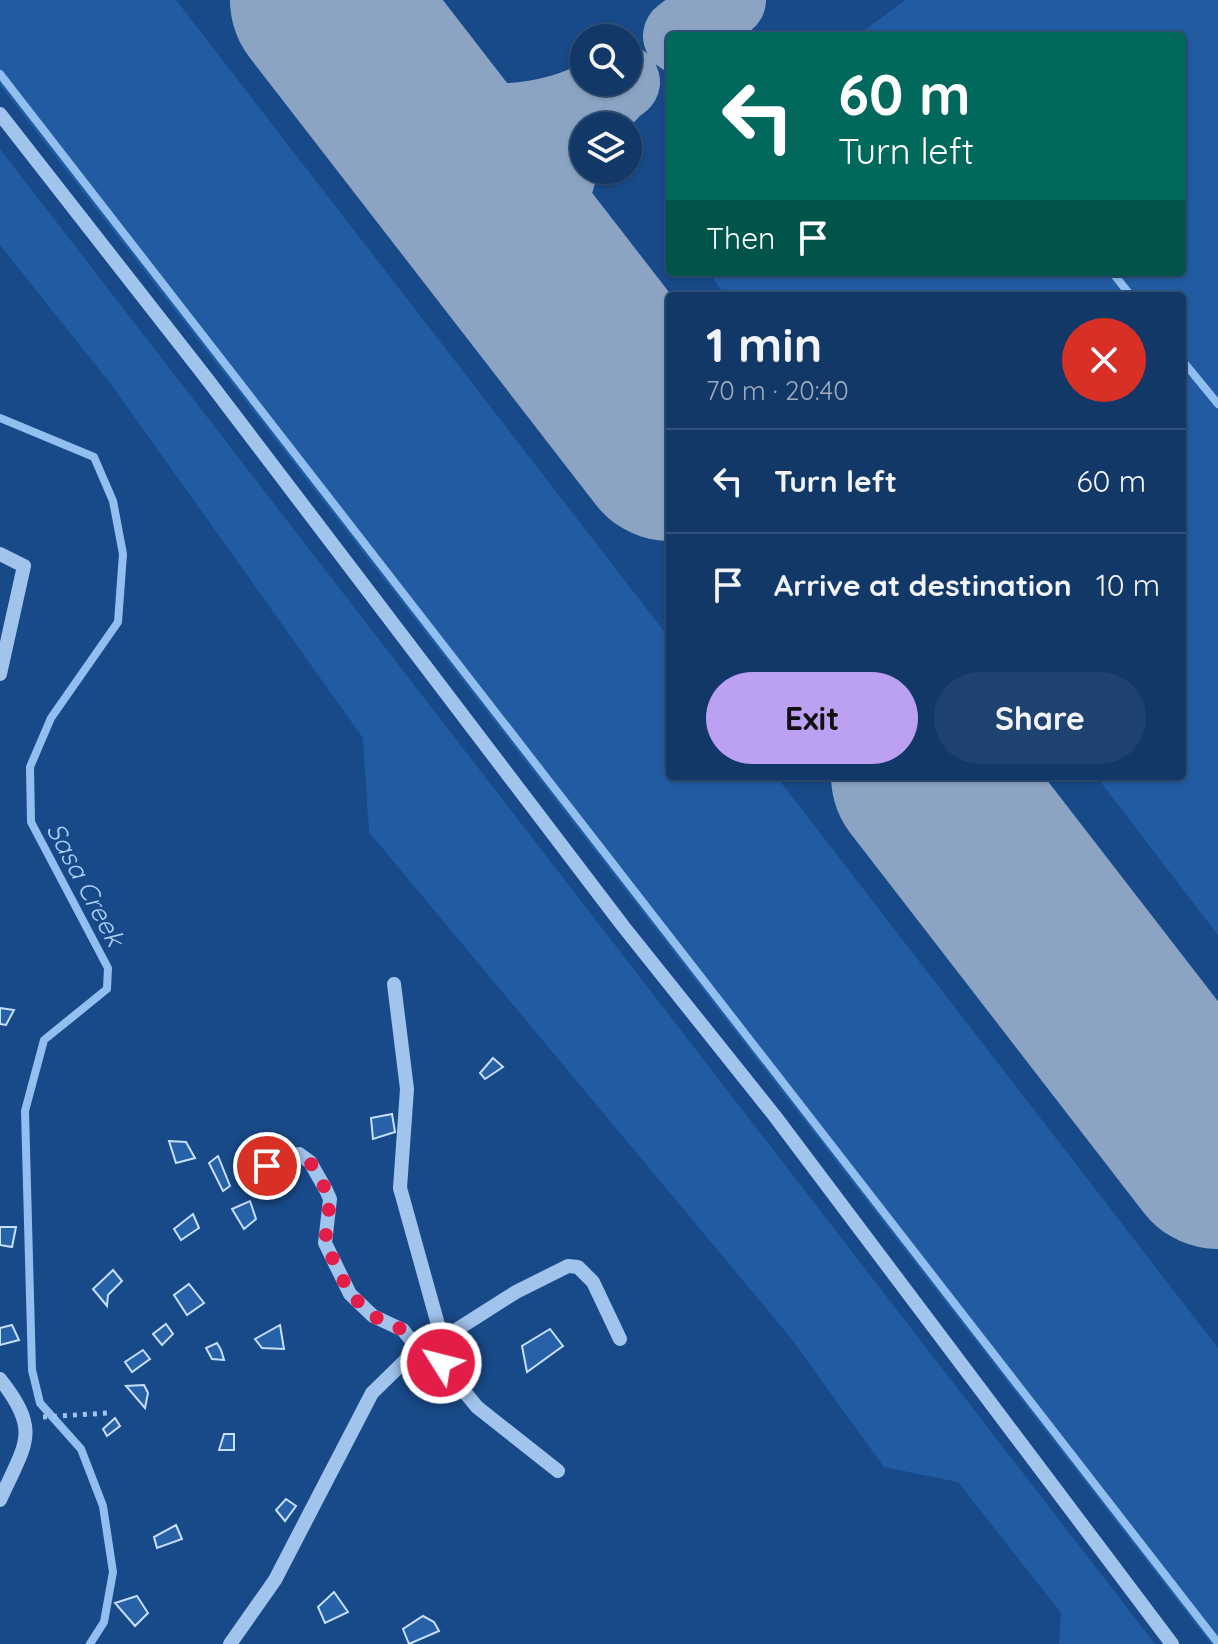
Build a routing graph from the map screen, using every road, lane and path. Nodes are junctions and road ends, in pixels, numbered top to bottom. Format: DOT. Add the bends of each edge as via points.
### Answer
graph roads {
  1 [pos="0,114"];
  2 [pos="0,554"];
  3 [pos="0,674"];
  4 [pos="394,984"];
  5 [pos="267,1166"];
  6 [pos="442,1339"];
  7 [pos="620,1339"];
  8 [pos="422,1347"];
  9 [pos="0,1379"];
  10 [pos="107,1413"];
  11 [pos="46,1417"];
  12 [pos="558,1471"];
  13 [pos="0,1500"];
  14 [pos="230,1644"];
  15 [pos="1172,1644"];
  1 -- 15 [label="street" via="613,914 774,1115"];
  2 -- 3 [label="street" via="24,566"];
  4 -- 6 [label="street" via="407,1089 400,1188"];
  5 -- 8 [label="street" via="299,1154 310,1162 330,1199 325,1243 350,1294 373,1316 403,1330"];
  6 -- 7 [label="street" via="568,1266 586,1272"];
  6 -- 8 [label="street"];
  8 -- 12 [label="street" via="477,1407"];
  8 -- 14 [label="street" via="372,1393 275,1580"];
  9 -- 13 [label="street" via="21,1405 27,1432"];
  10 -- 11 [label="path"];
}
